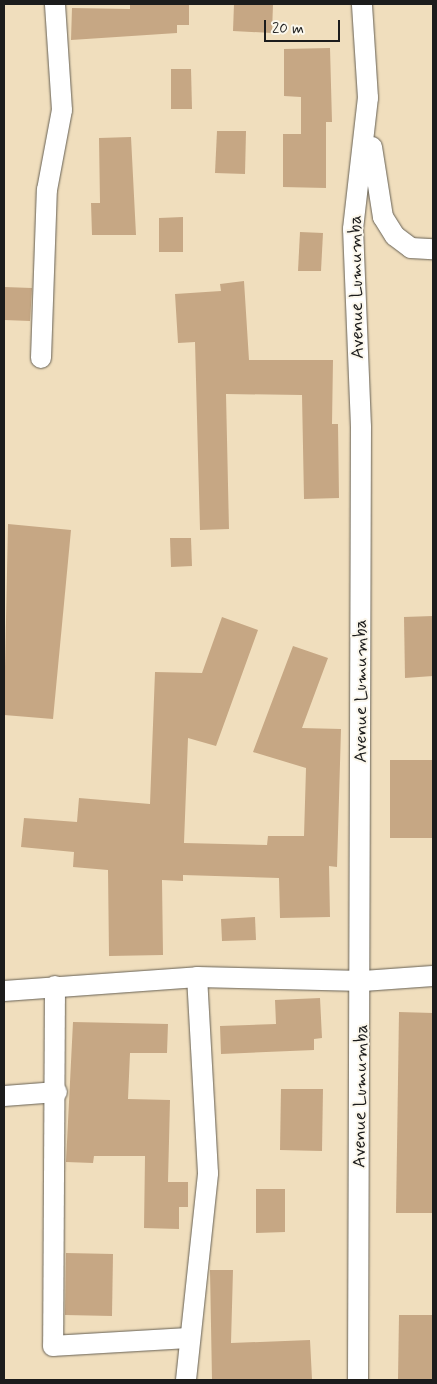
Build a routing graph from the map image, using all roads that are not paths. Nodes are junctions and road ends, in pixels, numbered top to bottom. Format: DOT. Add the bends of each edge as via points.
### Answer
graph roads {
  1 [pos="55,4"];
  2 [pos="362,4"];
  3 [pos="368,98"];
  4 [pos="433,249"];
  5 [pos="41,358"];
  6 [pos="433,976"];
  7 [pos="197,977"];
  8 [pos="363,981"];
  9 [pos="55,986"];
  10 [pos="4,990"];
  11 [pos="57,1092"];
  12 [pos="4,1096"];
  13 [pos="187,1338"];
  14 [pos="186,1380"];
  15 [pos="358,1380"];
  1 -- 5 [label="street" via="62,110 47,190"];
  2 -- 3 [label="street, Avenue Lumumba"];
  3 -- 4 [label="street" via="374,182 383,217 395,236 411,248"];
  3 -- 8 [label="street, Avenue Lumumba" via="353,229 361,427"];
  6 -- 8 [label="street"];
  7 -- 8 [label="street"];
  7 -- 9 [label="street"];
  7 -- 13 [label="street" via="208,1173"];
  8 -- 15 [label="street, Avenue Lumumba"];
  9 -- 10 [label="street"];
  9 -- 11 [label="street"];
  11 -- 12 [label="street"];
  11 -- 13 [label="street" via="53,1346"];
  13 -- 14 [label="street"];
}
